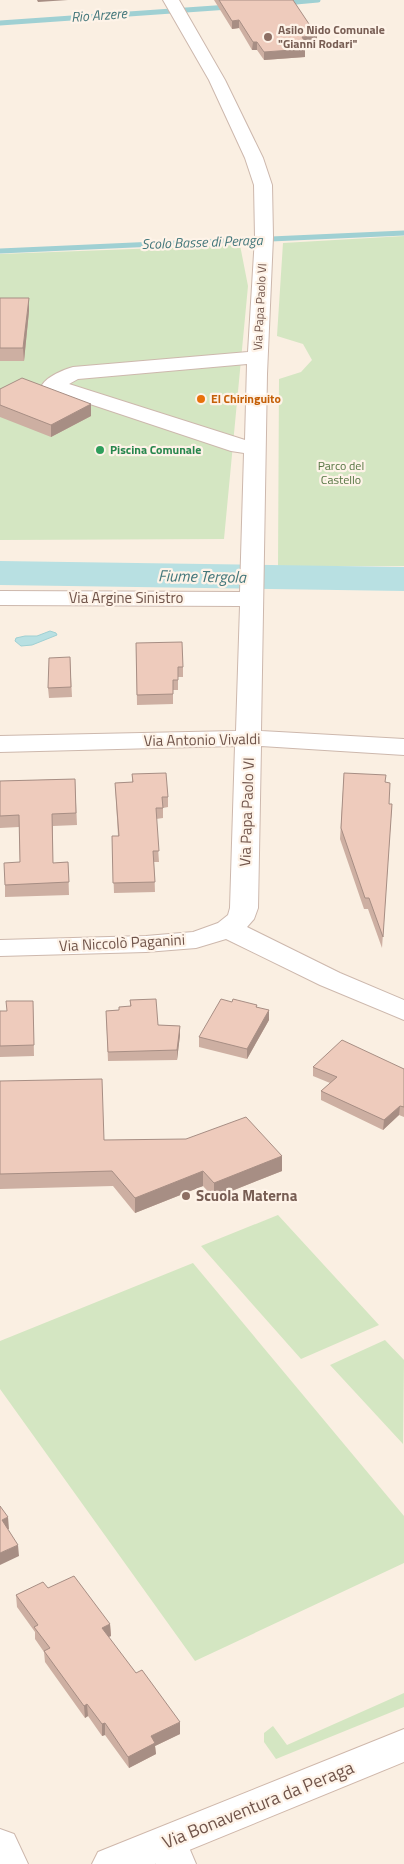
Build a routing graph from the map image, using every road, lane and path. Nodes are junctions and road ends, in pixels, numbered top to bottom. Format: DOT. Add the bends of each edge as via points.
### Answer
graph roads {
  1 [pos="175,7"];
  2 [pos="258,358"];
  3 [pos="255,448"];
  4 [pos="253,594"];
  5 [pos="0,598"];
  6 [pos="249,738"];
  7 [pos="0,744"];
  8 [pos="404,747"];
  9 [pos="228,929"];
  10 [pos="0,948"];
  11 [pos="404,1011"];
  12 [pos="404,1745"];
  13 [pos="0,1846"];
  14 [pos="172,1853"];
  15 [pos="8,1864"];
  16 [pos="112,1864"];
  1 -- 2 [label="street, Via Papa Paolo VI" via="217,80 264,185"];
  2 -- 3 [label="street, Via Papa Paolo VI"];
  2 -- 3 [label="street" via="74,373 52,385 239,446"];
  3 -- 4 [label="street, Via Papa Paolo VI"];
  4 -- 5 [label="street, Via Argine Sinistro"];
  4 -- 6 [label="street, Via Papa Paolo VI"];
  6 -- 7 [label="street, Via Antonio Vivaldi"];
  6 -- 8 [label="street, Via Antonio Vivaldi"];
  6 -- 9 [label="street, Via Papa Paolo VI" via="244,908 240,919"];
  9 -- 10 [label="street, Via Niccolò Paganini" via="196,940 173,943"];
  9 -- 11 [label="street"];
  12 -- 14 [label="street, Via Bonaventura da Peraga" via="280,1795"];
  13 -- 15 [label="street"];
  14 -- 16 [label="street, Via Bonaventura da Peraga"];
}
